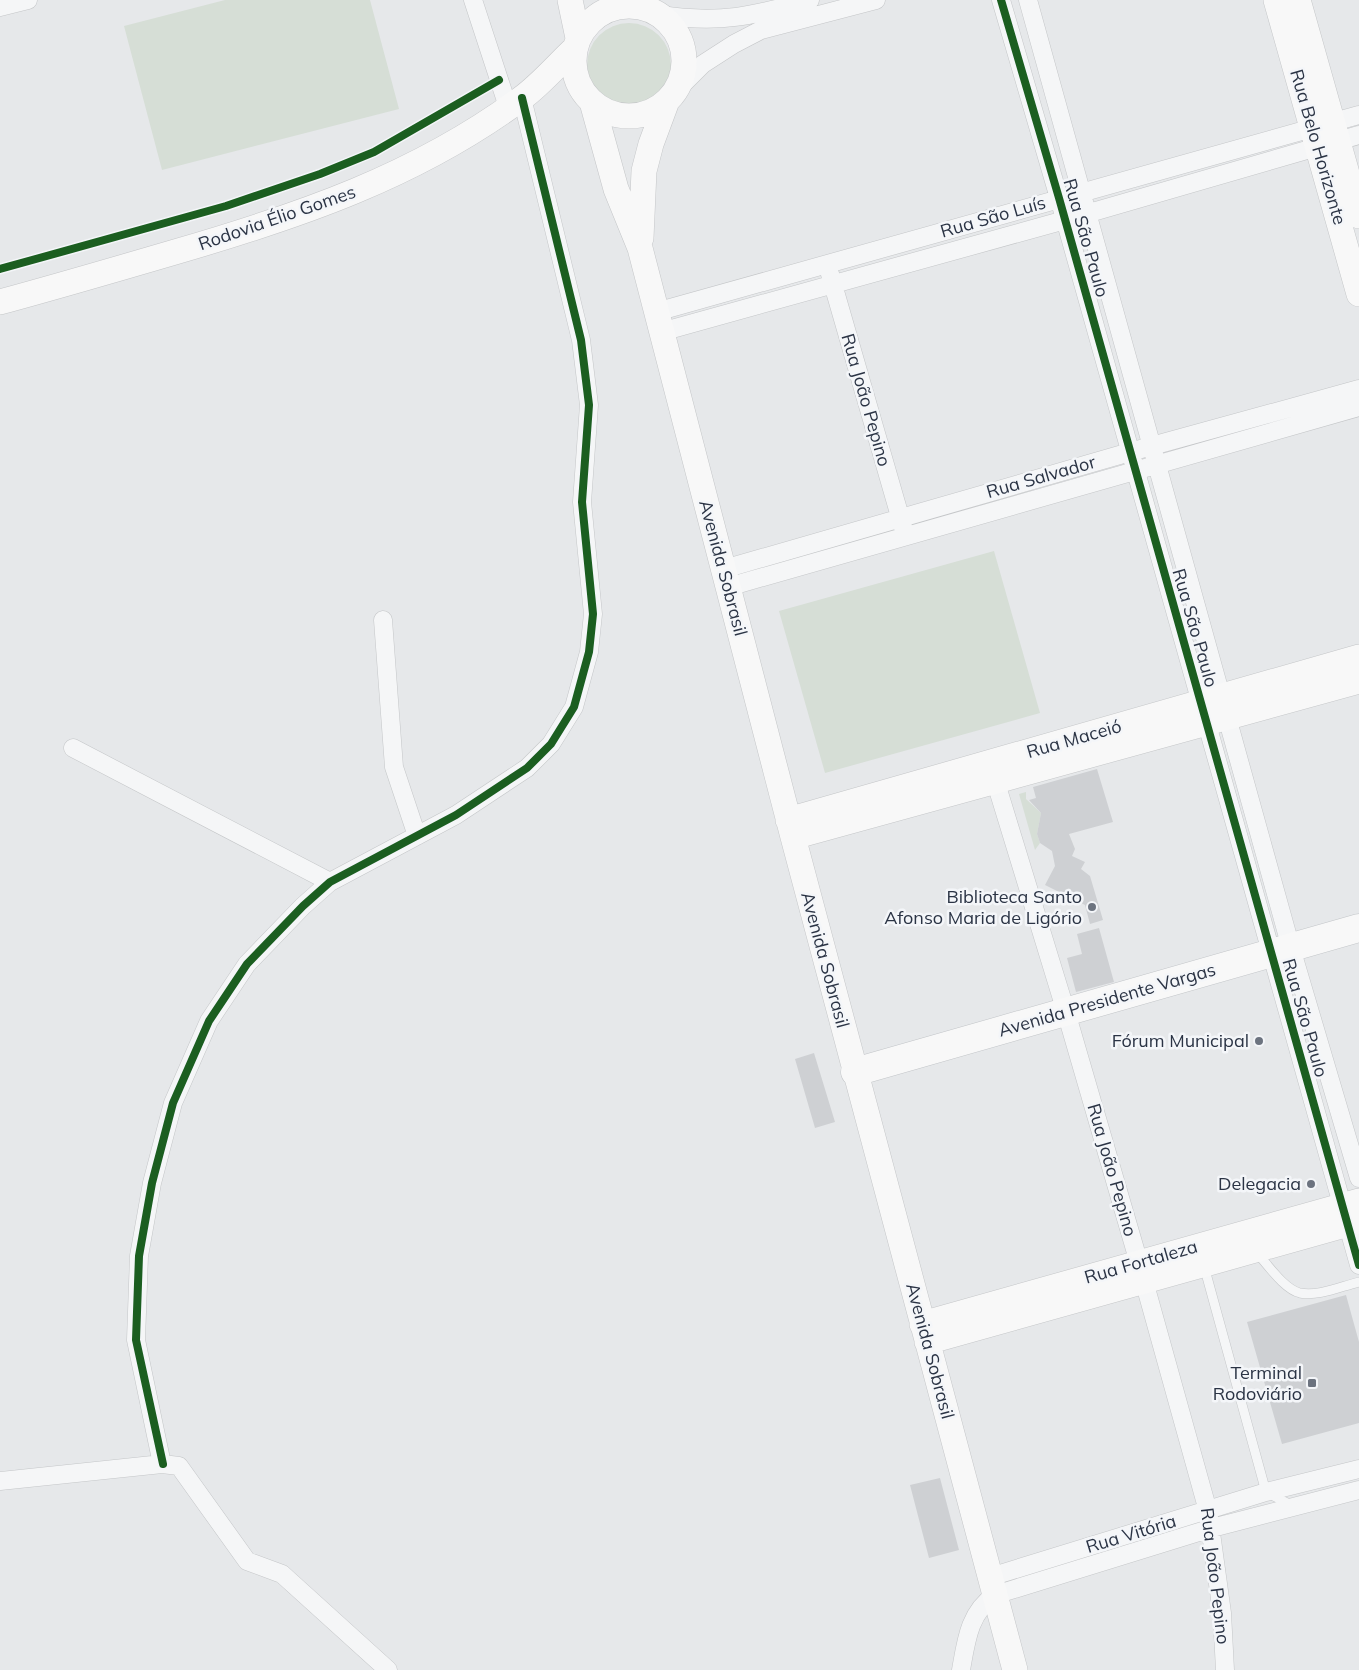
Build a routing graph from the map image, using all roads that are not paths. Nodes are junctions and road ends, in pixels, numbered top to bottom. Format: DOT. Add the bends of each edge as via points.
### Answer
graph roads {
  1 [pos="28,0"];
  2 [pos="473,0"];
  3 [pos="570,0"];
  4 [pos="810,0"];
  5 [pos="876,0"];
  6 [pos="1001,0"];
  7 [pos="1028,0"];
  8 [pos="1276,0"];
  9 [pos="1298,0"];
  10 [pos="633,3"];
  11 [pos="849,3"];
  12 [pos="0,7"];
  13 [pos="756,7"];
  14 [pos="660,15"];
  15 [pos="576,44"];
  16 [pos="672,96"];
  17 [pos="521,98"];
  18 [pos="588,98"];
  19 [pos="1359,115"];
  20 [pos="1333,134"];
  21 [pos="1225,152"];
  22 [pos="1232,172"];
  23 [pos="1082,191"];
  24 [pos="1059,198"];
  25 [pos="1088,213"];
  26 [pos="1359,216"];
  27 [pos="1065,220"];
  28 [pos="974,222"];
  29 [pos="981,243"];
  30 [pos="640,248"];
  31 [pos="827,264"];
  32 [pos="1102,266"];
  33 [pos="1079,272"];
  34 [pos="833,284"];
  35 [pos="1359,294"];
  36 [pos="0,302"];
  37 [pos="659,322"];
  38 [pos="1126,355"];
  39 [pos="1104,362"];
  40 [pos="1359,389"];
  41 [pos="1359,407"];
  42 [pos="1232,424"];
  43 [pos="1238,442"];
  44 [pos="1150,446"];
  45 [pos="1130,452"];
  46 [pos="1156,466"];
  47 [pos="1059,472"];
  48 [pos="1136,472"];
  49 [pos="1065,492"];
  50 [pos="900,518"];
  51 [pos="906,537"];
  52 [pos="1177,537"];
  53 [pos="1156,543"];
  54 [pos="726,578"];
  55 [pos="383,620"];
  56 [pos="1204,632"];
  57 [pos="1182,638"];
  58 [pos="1359,658"];
  59 [pos="1359,681"];
  60 [pos="1306,684"];
  61 [pos="1215,710"];
  62 [pos="73,748"];
  63 [pos="993,772"];
  64 [pos="1248,790"];
  65 [pos="1228,798"];
  66 [pos="790,829"];
  67 [pos="417,836"];
  68 [pos="1269,868"];
  69 [pos="1248,873"];
  70 [pos="330,882"];
  71 [pos="1359,928"];
  72 [pos="1359,947"];
  73 [pos="1284,959"];
  74 [pos="1068,1019"];
  75 [pos="1319,1043"];
  76 [pos="1298,1049"];
  77 [pos="857,1079"];
  78 [pos="1339,1108"];
  79 [pos="1317,1116"];
  80 [pos="1359,1178"];
  81 [pos="1352,1212"];
  82 [pos="1287,1231"];
  83 [pos="1255,1250"];
  84 [pos="1201,1255"];
  85 [pos="1359,1265"];
  86 [pos="1142,1272"];
  87 [pos="1359,1282"];
  88 [pos="925,1333"];
  89 [pos="167,1465"];
  90 [pos="1357,1470"];
  91 [pos="0,1481"];
  92 [pos="1359,1489"];
  93 [pos="1266,1492"];
  94 [pos="1293,1506"];
  95 [pos="1208,1511"];
  96 [pos="1212,1528"];
  97 [pos="1085,1548"];
  98 [pos="1090,1566"];
  99 [pos="993,1586"];
  100 [pos="388,1670"];
  101 [pos="961,1670"];
  102 [pos="1015,1670"];
  103 [pos="1225,1670"];
  1 -- 12 [label="street"];
  2 -- 17 [label="street"];
  3 -- 15 [label="main road"];
  4 -- 13 [label="street"];
  5 -- 11 [label="street"];
  6 -- 24 [label="street, Rua São Paulo"];
  7 -- 23 [label="street, Rua São Paulo"];
  8 -- 20 [label="main road, Rua Belo Horizonte"];
  9 -- 20 [label="main road, Rua Belo Horizonte"];
  10 -- 14 [label="main road"];
  10 -- 15 [label="main road" via="607,9 595,16"];
  11 -- 16 [label="street" via="761,30 734,44 703,64"];
  13 -- 14 [label="street" via="725,19"];
  14 -- 16 [label="main road" via="673,27 685,58 683,75"];
  15 -- 17 [label="main road, Rodovia Élio Gomes"];
  15 -- 18 [label="main road" via="575,72"];
  16 -- 18 [label="main road" via="656,110 628,116 614,114"];
  16 -- 30 [label="main road, Avenida Sobrasil" via="651,144 644,171"];
  17 -- 18 [label="main road"];
  17 -- 36 [label="main road, Rodovia Élio Gomes" via="439,151 328,204 260,228"];
  17 -- 67 [label="street" via="581,340 589,405 582,502 593,614 589,652 574,707 551,744 527,768 456,815"];
  18 -- 30 [label="main road, Avenida Sobrasil" via="616,189"];
  19 -- 20 [label="street, Rua São Luís"];
  20 -- 21 [label="street, Rua São Luís"];
  20 -- 22 [label="street, Rua São Luís"];
  20 -- 26 [label="main road, Rua Belo Horizonte"];
  20 -- 35 [label="main road, Rua Belo Horizonte"];
  21 -- 22 [label="street"];
  21 -- 23 [label="street, Rua São Luís"];
  22 -- 25 [label="street, Rua São Luís"];
  23 -- 24 [label="street, Rua São Luís"];
  23 -- 25 [label="street, Rua São Paulo"];
  24 -- 27 [label="street, Rua São Paulo"];
  24 -- 28 [label="street, Rua São Luís"];
  25 -- 27 [label="street, Rua São Luís"];
  25 -- 32 [label="street, Rua São Paulo"];
  27 -- 29 [label="street, Rua São Luís"];
  27 -- 33 [label="street, Rua São Paulo"];
  28 -- 29 [label="street"];
  28 -- 31 [label="street, Rua São Luís"];
  29 -- 34 [label="street, Rua São Luís"];
  30 -- 37 [label="main road, Avenida Sobrasil"];
  31 -- 34 [label="street, Rua João Pepino"];
  31 -- 37 [label="street, Rua São Luís"];
  32 -- 33 [label="street"];
  32 -- 38 [label="street, Rua São Paulo"];
  33 -- 39 [label="street, Rua São Paulo"];
  34 -- 37 [label="street, Rua São Luís"];
  34 -- 50 [label="street, Rua João Pepino"];
  37 -- 54 [label="main road, Avenida Sobrasil"];
  38 -- 39 [label="street"];
  38 -- 44 [label="street, Rua São Paulo"];
  39 -- 45 [label="street, Rua São Paulo"];
  40 -- 42 [label="street, Rua Salvador"];
  41 -- 43 [label="street, Rua Salvador"];
  42 -- 43 [label="street"];
  42 -- 44 [label="street, Rua Salvador"];
  43 -- 46 [label="street, Rua Salvador"];
  44 -- 45 [label="street, Rua Salvador"];
  44 -- 46 [label="street, Rua São Paulo"];
  45 -- 47 [label="street, Rua Salvador"];
  45 -- 48 [label="street, Rua São Paulo"];
  46 -- 48 [label="street, Rua Salvador"];
  46 -- 52 [label="street, Rua São Paulo"];
  47 -- 49 [label="street"];
  47 -- 50 [label="street, Rua Salvador"];
  48 -- 49 [label="street, Rua Salvador"];
  48 -- 53 [label="street, Rua São Paulo"];
  49 -- 51 [label="street, Rua Salvador"];
  50 -- 51 [label="street, Rua João Pepino"];
  50 -- 54 [label="street, Rua Salvador"];
  51 -- 54 [label="street, Rua Salvador"];
  52 -- 53 [label="street"];
  52 -- 56 [label="street, Rua São Paulo"];
  53 -- 57 [label="street, Rua São Paulo"];
  54 -- 66 [label="main road, Avenida Sobrasil"];
  55 -- 67 [label="street" via="394,767"];
  56 -- 57 [label="street"];
  56 -- 61 [label="street, Rua São Paulo"];
  57 -- 61 [label="street, Rua São Paulo"];
  58 -- 60 [label="main road, Rua Maceió"];
  59 -- 60 [label="main road, Rua Maceió"];
  60 -- 61 [label="main road, Rua Maceió"];
  61 -- 63 [label="main road, Rua Maceió"];
  61 -- 64 [label="street, Rua São Paulo"];
  61 -- 65 [label="street, Rua São Paulo"];
  62 -- 70 [label="street"];
  63 -- 66 [label="main road, Rua Maceió"];
  63 -- 74 [label="street, Rua João Pepino"];
  64 -- 65 [label="street"];
  64 -- 68 [label="street, Rua São Paulo"];
  65 -- 69 [label="street, Rua São Paulo"];
  66 -- 77 [label="main road, Avenida Sobrasil"];
  67 -- 70 [label="street"];
  68 -- 69 [label="street"];
  68 -- 73 [label="street, Rua São Paulo"];
  69 -- 73 [label="street, Rua São Paulo"];
  70 -- 89 [label="street" via="248,964 210,1021 173,1103 152,1183 139,1256 136,1340"];
  71 -- 73 [label="main road, Avenida Presidente Vargas"];
  72 -- 73 [label="main road, Avenida Presidente Vargas"];
  73 -- 74 [label="main road, Avenida Presidente Vargas"];
  73 -- 75 [label="street, Rua São Paulo"];
  73 -- 76 [label="street, Rua São Paulo"];
  74 -- 77 [label="main road, Avenida Presidente Vargas"];
  74 -- 86 [label="street, Rua João Pepino"];
  75 -- 76 [label="street"];
  75 -- 78 [label="street, Rua São Paulo"];
  76 -- 79 [label="street, Rua São Paulo"];
  77 -- 88 [label="main road, Avenida Sobrasil"];
  78 -- 79 [label="street"];
  78 -- 80 [label="street, Rua São Paulo"];
  79 -- 81 [label="street, Rua São Paulo"];
  81 -- 82 [label="main road, Rua Fortaleza"];
  81 -- 85 [label="street, Rua São Paulo"];
  82 -- 83 [label="main road, Rua Fortaleza"];
  82 -- 84 [label="main road, Rua Fortaleza"];
  83 -- 84 [label="main road, Rua Fortaleza"];
  83 -- 87 [label="lane" via="1287,1285 1299,1293 1310,1294"];
  84 -- 86 [label="main road, Rua Fortaleza"];
  84 -- 93 [label="lane"];
  86 -- 88 [label="main road, Rua Fortaleza"];
  86 -- 95 [label="street, Rua João Pepino"];
  88 -- 99 [label="main road, Avenida Sobrasil"];
  89 -- 91 [label="street"];
  89 -- 100 [label="street" via="182,1468 248,1561 282,1574"];
  90 -- 92 [label="street"];
  90 -- 93 [label="street, Rua Vitória"];
  92 -- 94 [label="street, Rua Vitória"];
  93 -- 94 [label="lane"];
  93 -- 95 [label="street, Rua Vitória"];
  94 -- 96 [label="street, Rua Vitória"];
  95 -- 96 [label="street, Rua João Pepino"];
  95 -- 97 [label="street, Rua Vitória"];
  96 -- 98 [label="street, Rua Vitória"];
  96 -- 103 [label="street, Rua João Pepino"];
  97 -- 98 [label="street"];
  97 -- 99 [label="street, Rua Vitória"];
  98 -- 99 [label="street, Rua Vitória"];
  99 -- 101 [label="street" via="968,1634"];
  99 -- 102 [label="main road, Avenida Sobrasil"];
}
